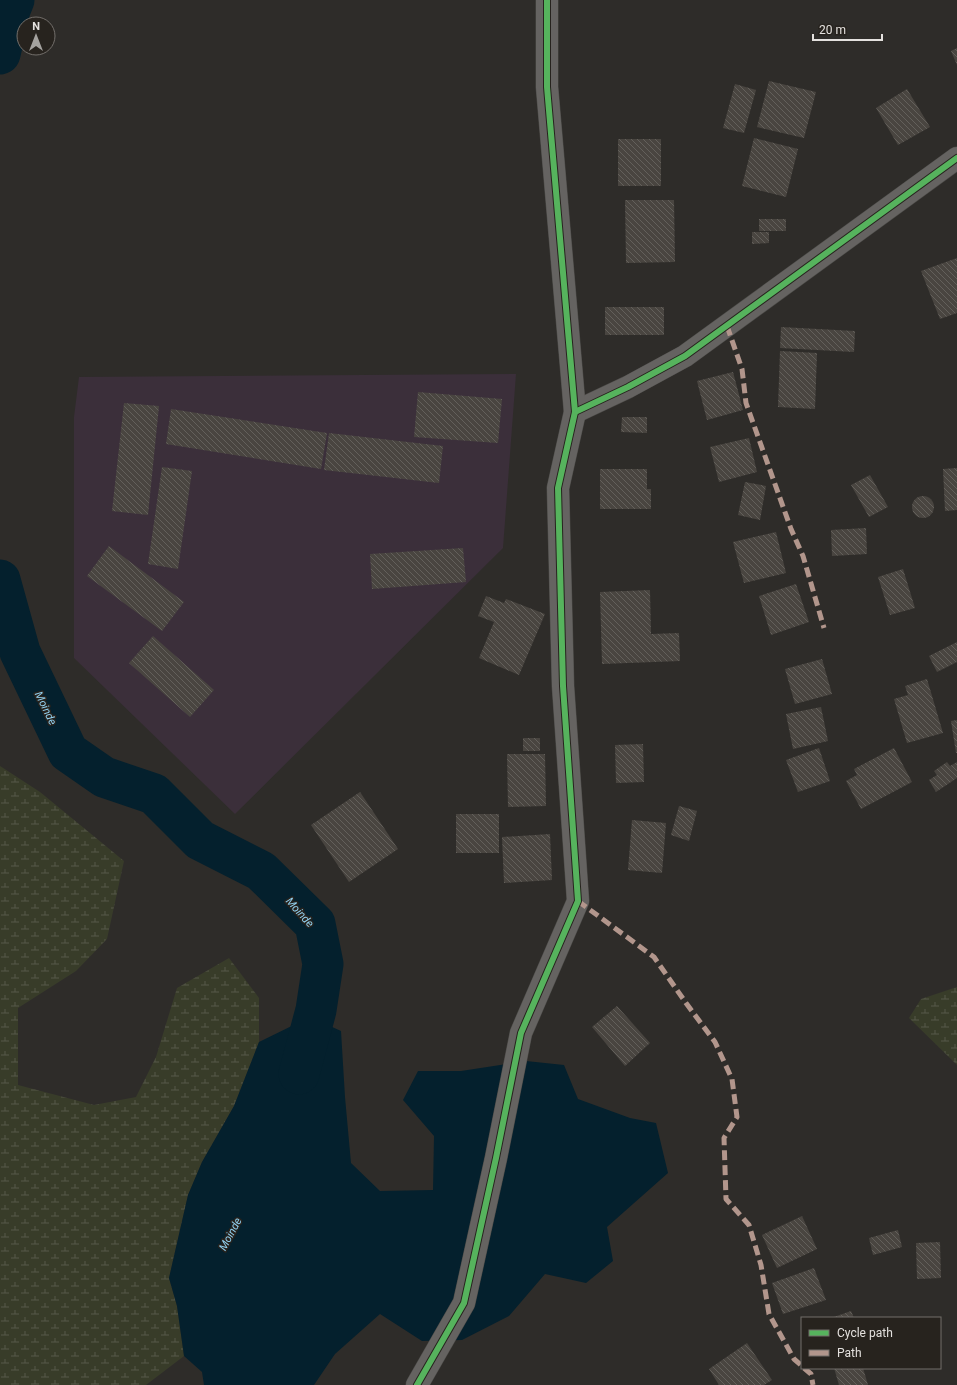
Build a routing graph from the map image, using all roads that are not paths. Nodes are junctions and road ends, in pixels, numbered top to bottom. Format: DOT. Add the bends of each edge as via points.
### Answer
graph roads {
  1 [pos="547,0"];
  2 [pos="957,158"];
  3 [pos="575,412"];
  4 [pos="416,1385"];
  1 -- 3 [label="street" via="547,87"];
  2 -- 3 [label="street" via="685,356"];
  3 -- 4 [label="street" via="558,488 563,686 578,901 521,1033 464,1303"];
}
